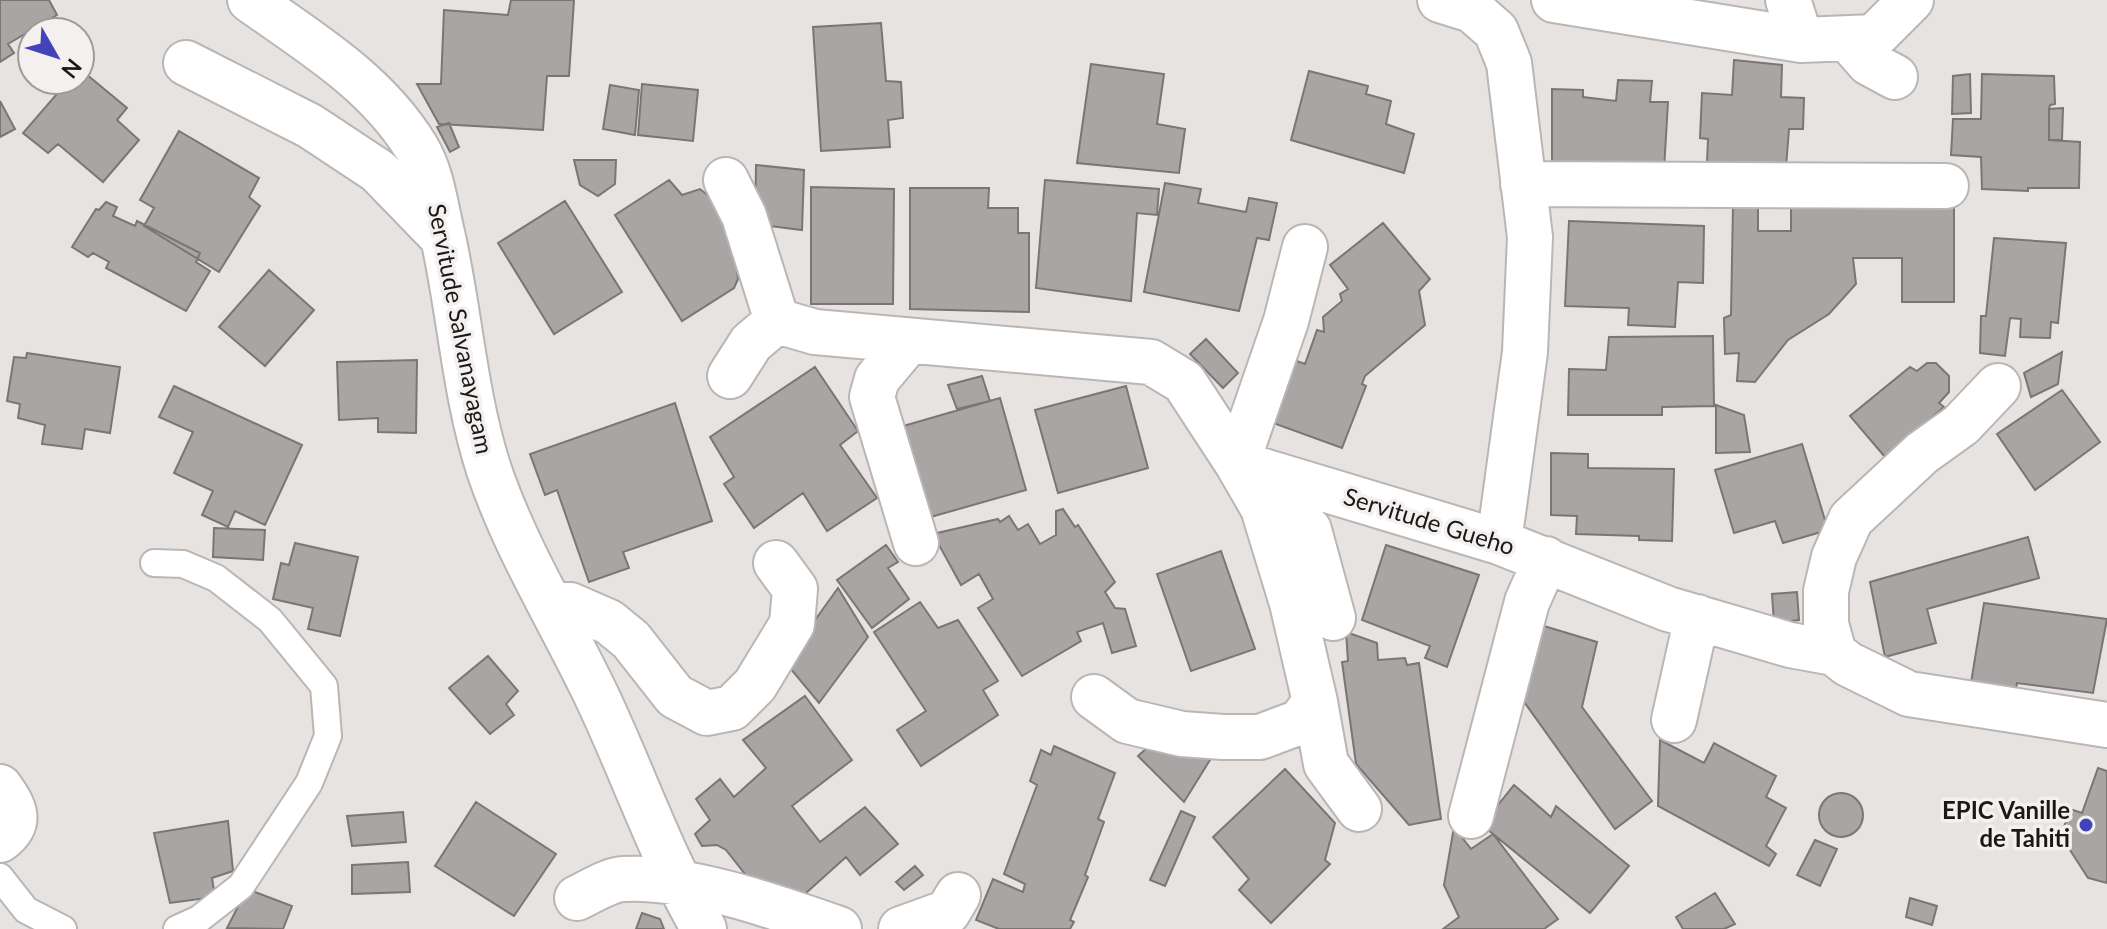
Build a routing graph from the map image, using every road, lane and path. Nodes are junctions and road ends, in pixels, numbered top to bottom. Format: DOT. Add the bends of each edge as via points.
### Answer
graph roads {
  1 [pos="250,0"];
  2 [pos="1440,0"];
  3 [pos="1554,0"];
  4 [pos="1911,0"];
  5 [pos="1794,20"];
  6 [pos="1848,39"];
  7 [pos="186,63"];
  8 [pos="1895,77"];
  9 [pos="726,180"];
  10 [pos="1523,184"];
  11 [pos="1946,186"];
  12 [pos="442,237"];
  13 [pos="1305,247"];
  14 [pos="777,321"];
  15 [pos="908,342"];
  16 [pos="730,376"];
  17 [pos="1998,386"];
  18 [pos="1237,463"];
  19 [pos="1499,542"];
  20 [pos="916,543"];
  21 [pos="1546,559"];
  22 [pos="154,563"];
  23 [pos="776,563"];
  24 [pos="550,604"];
  25 [pos="1697,617"];
  26 [pos="1333,618"];
  27 [pos="1834,653"];
  28 [pos="1094,697"];
  29 [pos="1315,702"];
  30 [pos="1674,720"];
  31 [pos="2107,725"];
  32 [pos="0,787"];
  33 [pos="1359,809"];
  34 [pos="1471,816"];
  35 [pos="0,840"];
  36 [pos="0,877"];
  37 [pos="677,883"];
  38 [pos="958,895"];
  39 [pos="577,898"];
  40 [pos="63,929"];
  41 [pos="177,929"];
  42 [pos="704,929"];
  43 [pos="839,929"];
  44 [pos="901,929"];
  1 -- 12 [label="street, Servitude Salvanayagam" via="368,86 390,110 427,167"];
  2 -- 10 [label="street" via="1472,10 1496,31 1509,63"];
  3 -- 5 [label="street"];
  4 -- 6 [label="street" via="1874,37"];
  5 -- 6 [label="street"];
  6 -- 8 [label="street" via="1869,63"];
  7 -- 12 [label="street" via="310,126 378,171"];
  9 -- 14 [label="street" via="744,216"];
  10 -- 11 [label="street"];
  10 -- 19 [label="street" via="1530,237 1525,352"];
  12 -- 24 [label="street, Servitude Salvanayagam" via="473,411 489,469"];
  13 -- 18 [label="street" via="1286,321"];
  14 -- 15 [label="street" via="815,332"];
  14 -- 16 [label="street" via="751,343"];
  15 -- 18 [label="street" via="1151,362 1184,382"];
  15 -- 20 [label="street" via="877,379 872,397"];
  17 -- 27 [label="street" via="1961,425 1922,453 1851,519 1826,591 1826,624"];
  18 -- 19 [label="street, Servitude Gueho"];
  18 -- 26 [label="street" via="1309,530"];
  18 -- 29 [label="street" via="1263,508"];
  19 -- 21 [label="street, Servitude Gueho"];
  21 -- 25 [label="street, Servitude Gueho"];
  21 -- 34 [label="street" via="1527,602"];
  22 -- 41 [label="lane" via="183,564 216,578 270,620 324,686 328,736 309,783 241,886"];
  23 -- 24 [label="street" via="795,589 792,624 755,685 732,708 707,713 675,696 631,640 609,622 570,605"];
  24 -- 37 [label="street, Servitude Salvanayagam" via="598,699"];
  25 -- 27 [label="street, Servitude Gueho"];
  25 -- 30 [label="street"];
  27 -- 31 [label="street, Servitude Gueho" via="1909,694"];
  28 -- 29 [label="street" via="1127,721 1223,737 1260,737 1300,722"];
  29 -- 33 [label="street" via="1326,764"];
  32 -- 35 [label="street" via="15,821"];
  36 -- 40 [label="lane" via="26,910"];
  37 -- 39 [label="street" via="620,879"];
  37 -- 42 [label="street, Servitude Salvanayagam"];
  37 -- 43 [label="street" via="773,906"];
  38 -- 44 [label="street" via="948,912"];
}
